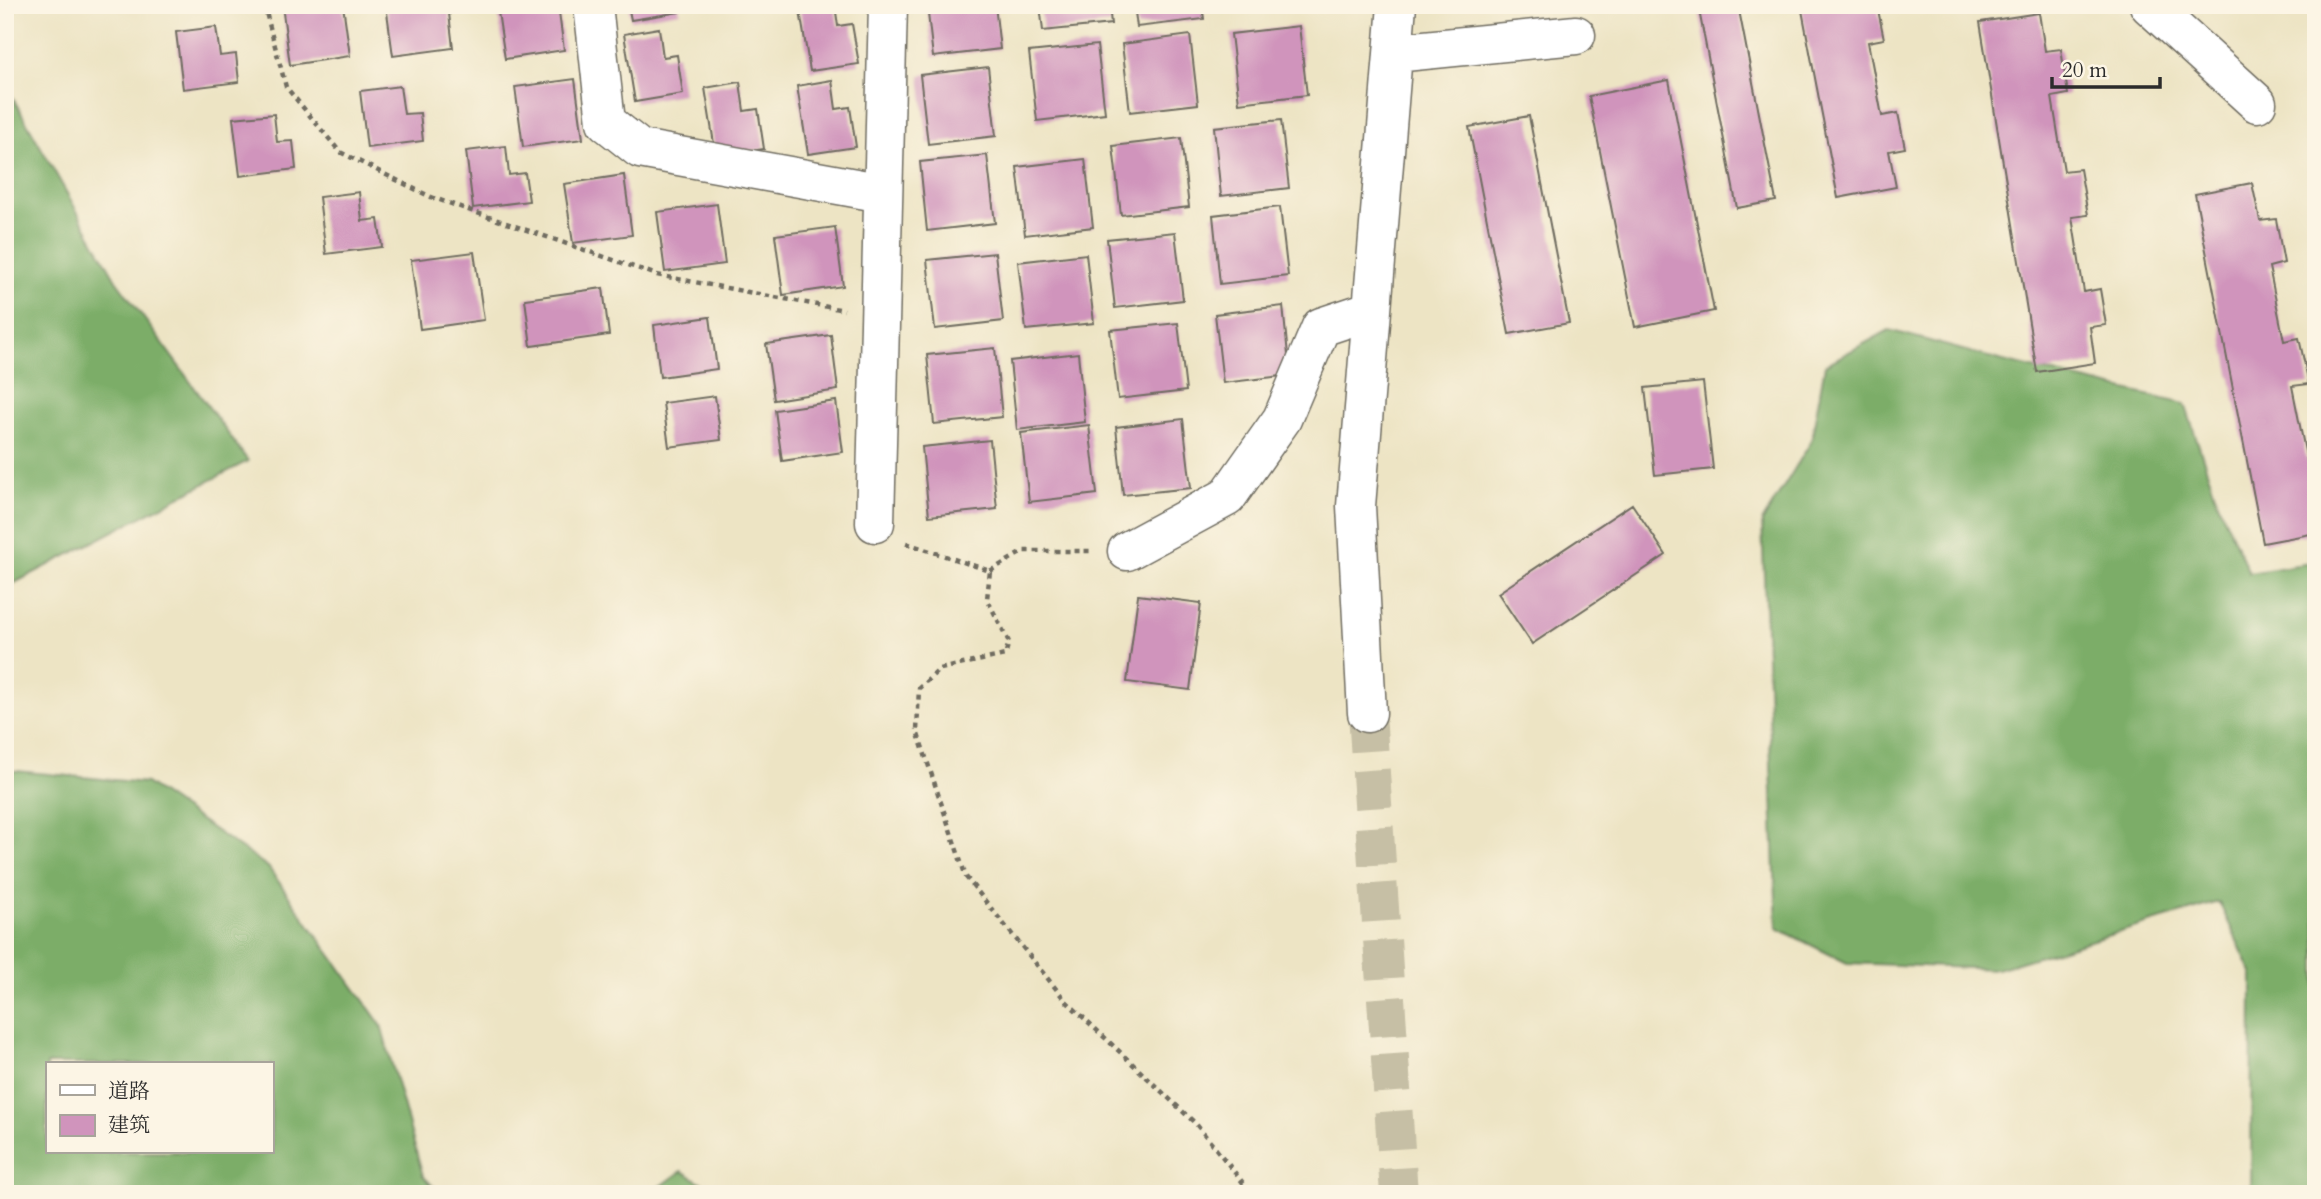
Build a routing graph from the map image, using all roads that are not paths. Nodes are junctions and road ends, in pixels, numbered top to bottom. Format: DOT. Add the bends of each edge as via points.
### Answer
graph roads {
  1 [pos="593,5"];
  2 [pos="888,5"];
  3 [pos="1397,5"];
  4 [pos="2149,5"];
  5 [pos="1576,35"];
  6 [pos="1394,53"];
  7 [pos="2257,103"];
  8 [pos="883,193"];
  9 [pos="1373,310"];
  10 [pos="875,523"];
  11 [pos="1128,551"];
  12 [pos="1367,713"];
  1 -- 8 [label="street" via="606,122 640,149"];
  2 -- 8 [label="street"];
  3 -- 6 [label="street"];
  4 -- 7 [label="street"];
  5 -- 6 [label="street"];
  6 -- 9 [label="street"];
  8 -- 10 [label="street"];
  9 -- 11 [label="street" via="1321,327 1282,419 1227,497"];
  9 -- 12 [label="street" via="1356,506"];
}
